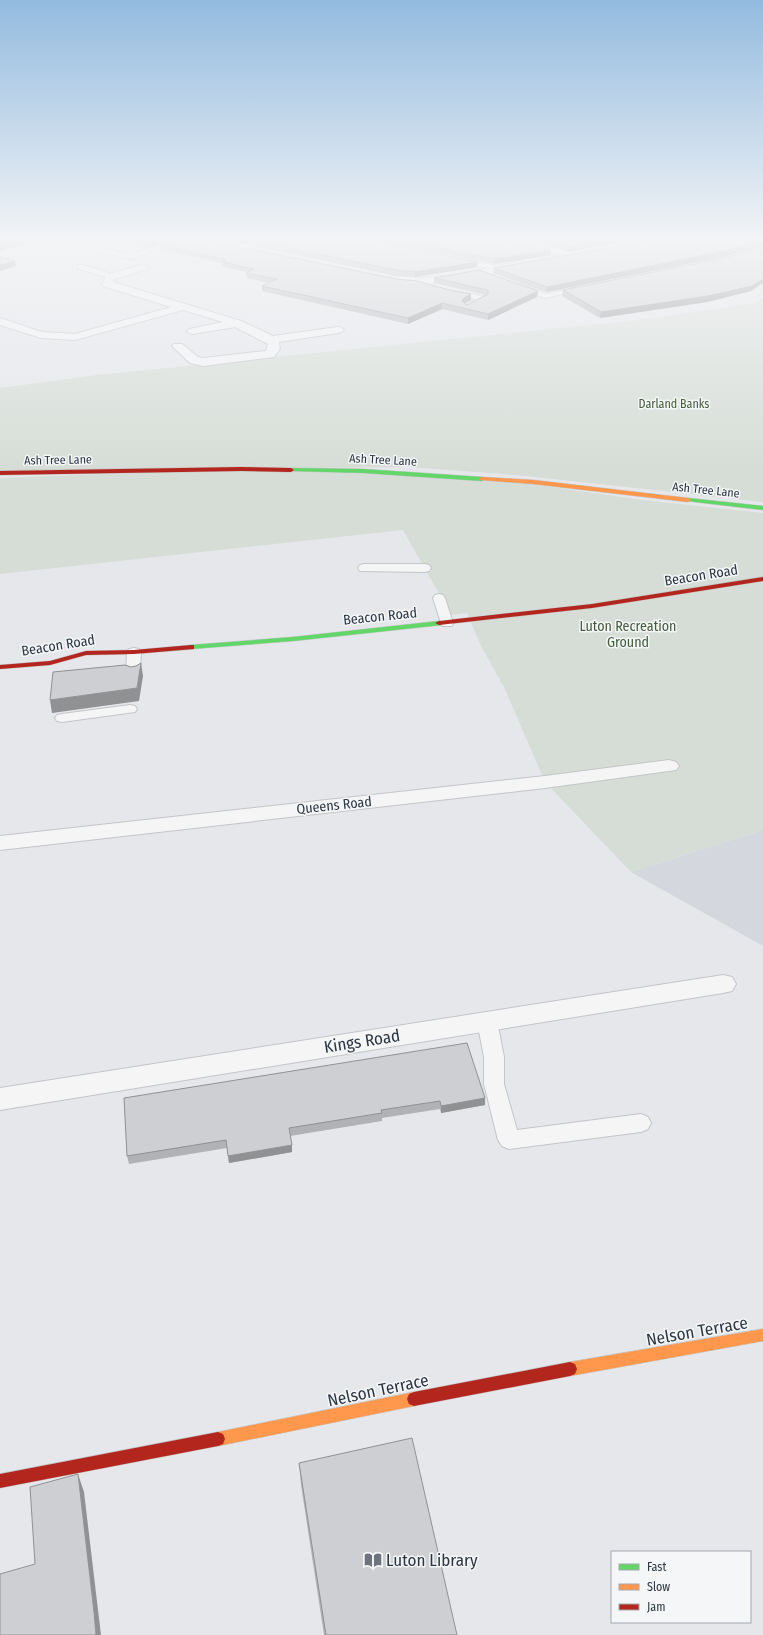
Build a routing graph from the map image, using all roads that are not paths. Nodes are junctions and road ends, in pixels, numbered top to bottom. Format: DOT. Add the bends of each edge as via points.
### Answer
graph roads {
  1 [pos="150,316"];
  2 [pos="214,316"];
  3 [pos="0,321"];
  4 [pos="237,323"];
  5 [pos="338,330"];
  6 [pos="194,331"];
  7 [pos="271,340"];
  8 [pos="178,346"];
  9 [pos="0,473"];
  10 [pos="763,508"];
  11 [pos="364,568"];
  12 [pos="425,568"];
  13 [pos="763,579"];
  14 [pos="440,598"];
  15 [pos="447,623"];
  16 [pos="134,652"];
  17 [pos="0,667"];
  18 [pos="133,674"];
  19 [pos="130,709"];
  20 [pos="62,718"];
  21 [pos="669,766"];
  22 [pos="0,843"];
  23 [pos="723,984"];
  24 [pos="487,1020"];
  25 [pos="0,1099"];
  26 [pos="641,1123"];
  27 [pos="763,1335"];
  28 [pos="0,1481"];
  1 -- 3 [label="street" via="75,337 41,335"];
  2 -- 4 [label="street"];
  4 -- 6 [label="street"];
  4 -- 7 [label="street"];
  5 -- 7 [label="street"];
  7 -- 8 [label="street" via="274,349 270,354 204,362 194,360"];
  9 -- 10 [label="street, Ash Tree Lane" via="241,469 363,471 533,482"];
  11 -- 12 [label="lane"];
  13 -- 15 [label="street, Beacon Road" via="592,606"];
  14 -- 15 [label="lane"];
  15 -- 16 [label="street, Beacon Road"];
  16 -- 17 [label="street, Beacon Road" via="86,653 47,663"];
  16 -- 18 [label="lane"];
  19 -- 20 [label="lane"];
  21 -- 22 [label="street, Queens Road"];
  23 -- 24 [label="street, Kings Road"];
  24 -- 25 [label="street, Kings Road"];
  24 -- 26 [label="lane" via="494,1057 494,1084 509,1140"];
  27 -- 28 [label="street, Nelson Terrace" via="471,1387 156,1452"];
}
